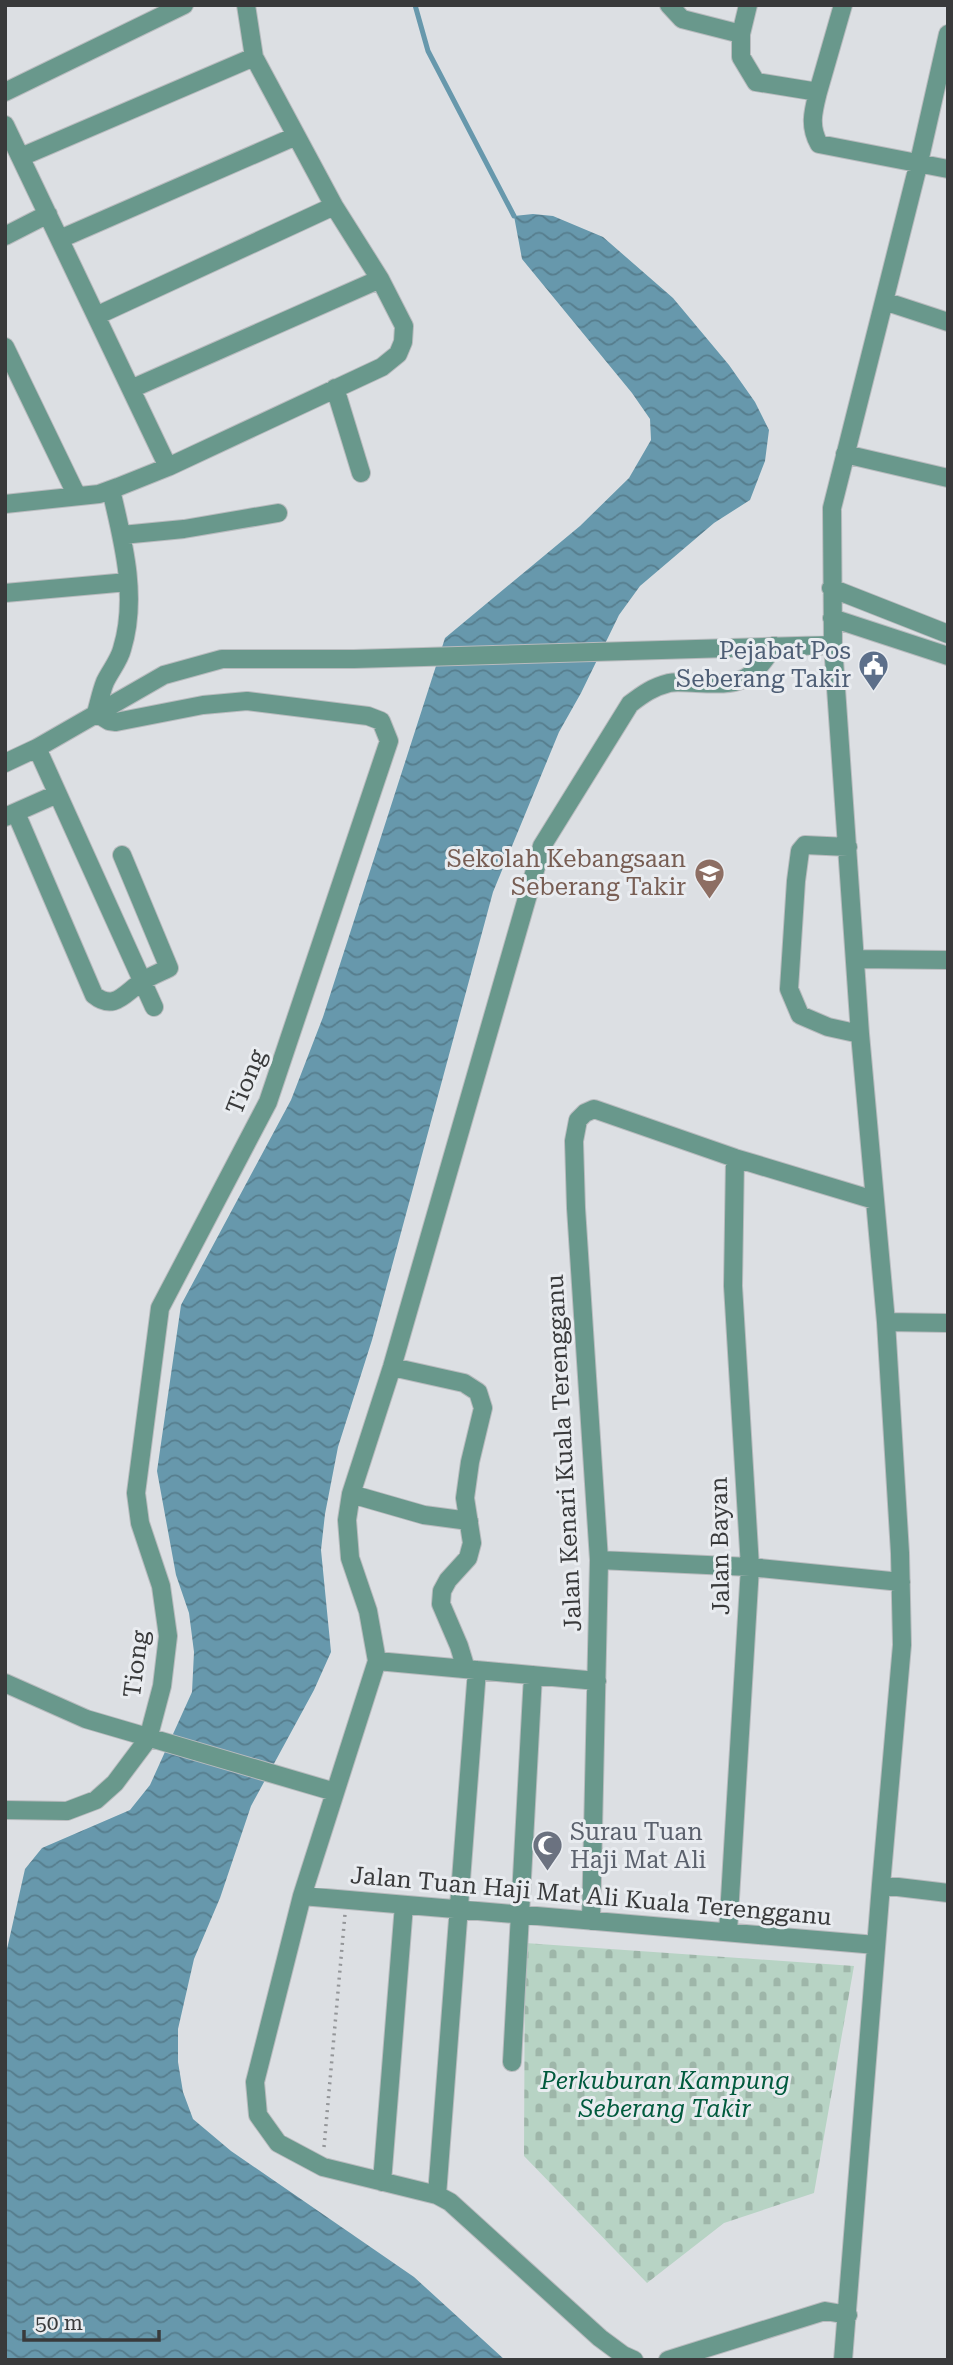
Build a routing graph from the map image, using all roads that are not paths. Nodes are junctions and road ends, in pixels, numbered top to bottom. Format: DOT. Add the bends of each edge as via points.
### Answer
graph roads {
  1 [pos="184,5"];
  2 [pos="246,5"];
  3 [pos="669,5"];
  4 [pos="748,5"];
  5 [pos="844,5"];
  6 [pos="741,34"];
  7 [pos="947,43"];
  8 [pos="254,57"];
  9 [pos="5,92"];
  10 [pos="818,92"];
  11 [pos="5,125"];
  12 [pos="296,136"];
  13 [pos="20,157"];
  14 [pos="919,162"];
  15 [pos="948,169"];
  16 [pos="334,205"];
  17 [pos="48,214"];
  18 [pos="5,236"];
  19 [pos="60,239"];
  20 [pos="380,279"];
  21 [pos="884,301"];
  22 [pos="96,316"];
  23 [pos="948,322"];
  24 [pos="5,347"];
  25 [pos="335,388"];
  26 [pos="131,389"];
  27 [pos="845,454"];
  28 [pos="168,467"];
  29 [pos="361,473"];
  30 [pos="948,478"];
  31 [pos="111,490"];
  32 [pos="77,496"];
  33 [pos="5,504"];
  34 [pos="278,513"];
  35 [pos="122,535"];
  36 [pos="128,582"];
  37 [pos="831,588"];
  38 [pos="5,593"];
  39 [pos="832,618"];
  40 [pos="948,634"];
  41 [pos="833,645"];
  42 [pos="774,646"];
  43 [pos="948,656"];
  44 [pos="96,713"];
  45 [pos="37,748"];
  46 [pos="5,763"];
  47 [pos="57,794"];
  48 [pos="10,815"];
  49 [pos="848,847"];
  50 [pos="122,855"];
  51 [pos="856,959"];
  52 [pos="948,960"];
  53 [pos="142,981"];
  54 [pos="154,1007"];
  55 [pos="860,1034"];
  56 [pos="735,1158"];
  57 [pos="874,1200"];
  58 [pos="886,1322"];
  59 [pos="948,1323"];
  60 [pos="392,1367"];
  61 [pos="351,1494"];
  62 [pos="469,1521"];
  63 [pos="599,1560"];
  64 [pos="750,1567"];
  65 [pos="901,1582"];
  66 [pos="377,1661"];
  67 [pos="472,1670"];
  68 [pos="533,1675"];
  69 [pos="597,1681"];
  70 [pos="5,1683"];
  71 [pos="156,1741"];
  72 [pos="335,1792"];
  73 [pos="5,1810"];
  74 [pos="881,1885"];
  75 [pos="948,1894"];
  76 [pos="302,1896"];
  77 [pos="404,1905"];
  78 [pos="459,1910"];
  79 [pos="520,1915"];
  80 [pos="591,1921"];
  81 [pos="728,1932"];
  82 [pos="876,1945"];
  83 [pos="512,2062"];
  84 [pos="382,2182"];
  85 [pos="437,2195"];
  86 [pos="848,2315"];
  87 [pos="634,2360"];
  88 [pos="668,2360"];
  89 [pos="843,2360"];
  1 -- 9 [label="street"];
  2 -- 8 [label="street"];
  3 -- 6 [label="street" via="682,19"];
  4 -- 6 [label="street"];
  5 -- 10 [label="street"];
  6 -- 10 [label="street" via="741,57 756,82"];
  7 -- 14 [label="street"];
  8 -- 12 [label="street"];
  8 -- 13 [label="street"];
  10 -- 14 [label="street" via="811,119 820,144"];
  11 -- 13 [label="street"];
  12 -- 16 [label="street"];
  12 -- 19 [label="street"];
  13 -- 17 [label="street"];
  14 -- 15 [label="street"];
  14 -- 21 [label="street"];
  16 -- 20 [label="street"];
  16 -- 22 [label="street"];
  17 -- 18 [label="street"];
  17 -- 19 [label="street"];
  19 -- 22 [label="street"];
  20 -- 25 [label="street" via="404,326 403,342 398,354 382,367"];
  20 -- 26 [label="street"];
  21 -- 23 [label="street"];
  21 -- 27 [label="street"];
  22 -- 26 [label="street"];
  24 -- 32 [label="street"];
  25 -- 28 [label="street"];
  25 -- 29 [label="street"];
  26 -- 28 [label="street"];
  27 -- 30 [label="street"];
  27 -- 37 [label="street" via="832,508"];
  28 -- 31 [label="street"];
  31 -- 32 [label="street"];
  31 -- 35 [label="street"];
  32 -- 33 [label="street"];
  34 -- 35 [label="street"];
  35 -- 36 [label="street"];
  36 -- 38 [label="street"];
  36 -- 44 [label="street" via="128,628"];
  37 -- 39 [label="street"];
  37 -- 40 [label="street"];
  39 -- 41 [label="street"];
  39 -- 43 [label="street"];
  41 -- 42 [label="street"];
  41 -- 49 [label="street"];
  42 -- 44 [label="street" via="222,659 164,675"];
  42 -- 60 [label="street" via="760,668 745,679 729,685 672,682 650,689 630,704 548,834"];
  44 -- 45 [label="street"];
  44 -- 71 [label="street, Tiong" via="116,722 247,701 368,716 381,721 389,741 268,1102 160,1308 136,1493 140,1523 161,1586 168,1636"];
  45 -- 46 [label="street"];
  45 -- 47 [label="street"];
  47 -- 48 [label="street"];
  47 -- 53 [label="street"];
  48 -- 53 [label="street" via="94,995 102,1002 116,1001"];
  49 -- 51 [label="street"];
  49 -- 55 [label="street" via="805,845 800,851 789,989 800,1015"];
  50 -- 53 [label="street" via="169,968"];
  51 -- 52 [label="street"];
  51 -- 55 [label="street"];
  53 -- 54 [label="street"];
  55 -- 57 [label="street"];
  56 -- 57 [label="street"];
  56 -- 63 [label="street, Jalan Kenari Kuala Terengganu" via="594,1109 578,1121 574,1141 576,1208"];
  56 -- 64 [label="street, Jalan Bayan" via="733,1286"];
  57 -- 58 [label="street"];
  58 -- 59 [label="street"];
  58 -- 65 [label="street"];
  60 -- 61 [label="street"];
  60 -- 62 [label="street" via="464,1383 478,1392 483,1408 465,1498"];
  61 -- 62 [label="street" via="424,1515"];
  61 -- 66 [label="street" via="347,1520 350,1558 368,1611"];
  62 -- 67 [label="street" via="472,1543 468,1558 448,1580 440,1604"];
  63 -- 64 [label="street"];
  63 -- 69 [label="street, Jalan Kenari Kuala Terengganu"];
  64 -- 65 [label="street"];
  64 -- 81 [label="street, Jalan Bayan"];
  65 -- 74 [label="street" via="902,1645"];
  66 -- 67 [label="street"];
  66 -- 72 [label="street"];
  67 -- 68 [label="street"];
  67 -- 78 [label="street"];
  68 -- 69 [label="street"];
  68 -- 79 [label="street"];
  69 -- 80 [label="street, Jalan Kenari Kuala Terengganu"];
  70 -- 71 [label="street" via="86,1719"];
  71 -- 72 [label="street"];
  71 -- 73 [label="street" via="96,1800 67,1811"];
  72 -- 76 [label="street"];
  74 -- 75 [label="street"];
  74 -- 82 [label="street"];
  76 -- 77 [label="street, Jalan Tuan Haji Mat Ali Kuala Terengganu"];
  76 -- 84 [label="street" via="255,2082 258,2115 278,2143 323,2167"];
  77 -- 78 [label="street, Jalan Tuan Haji Mat Ali Kuala Terengganu"];
  77 -- 84 [label="street"];
  78 -- 79 [label="street, Jalan Tuan Haji Mat Ali Kuala Terengganu"];
  78 -- 85 [label="street"];
  79 -- 80 [label="street, Jalan Tuan Haji Mat Ali Kuala Terengganu"];
  79 -- 83 [label="street"];
  80 -- 81 [label="street, Jalan Tuan Haji Mat Ali Kuala Terengganu"];
  81 -- 82 [label="street, Jalan Tuan Haji Mat Ali Kuala Terengganu"];
  82 -- 86 [label="street"];
  84 -- 85 [label="street"];
  85 -- 87 [label="street" via="600,2338"];
  86 -- 88 [label="street" via="825,2311"];
  86 -- 89 [label="street"];
}
